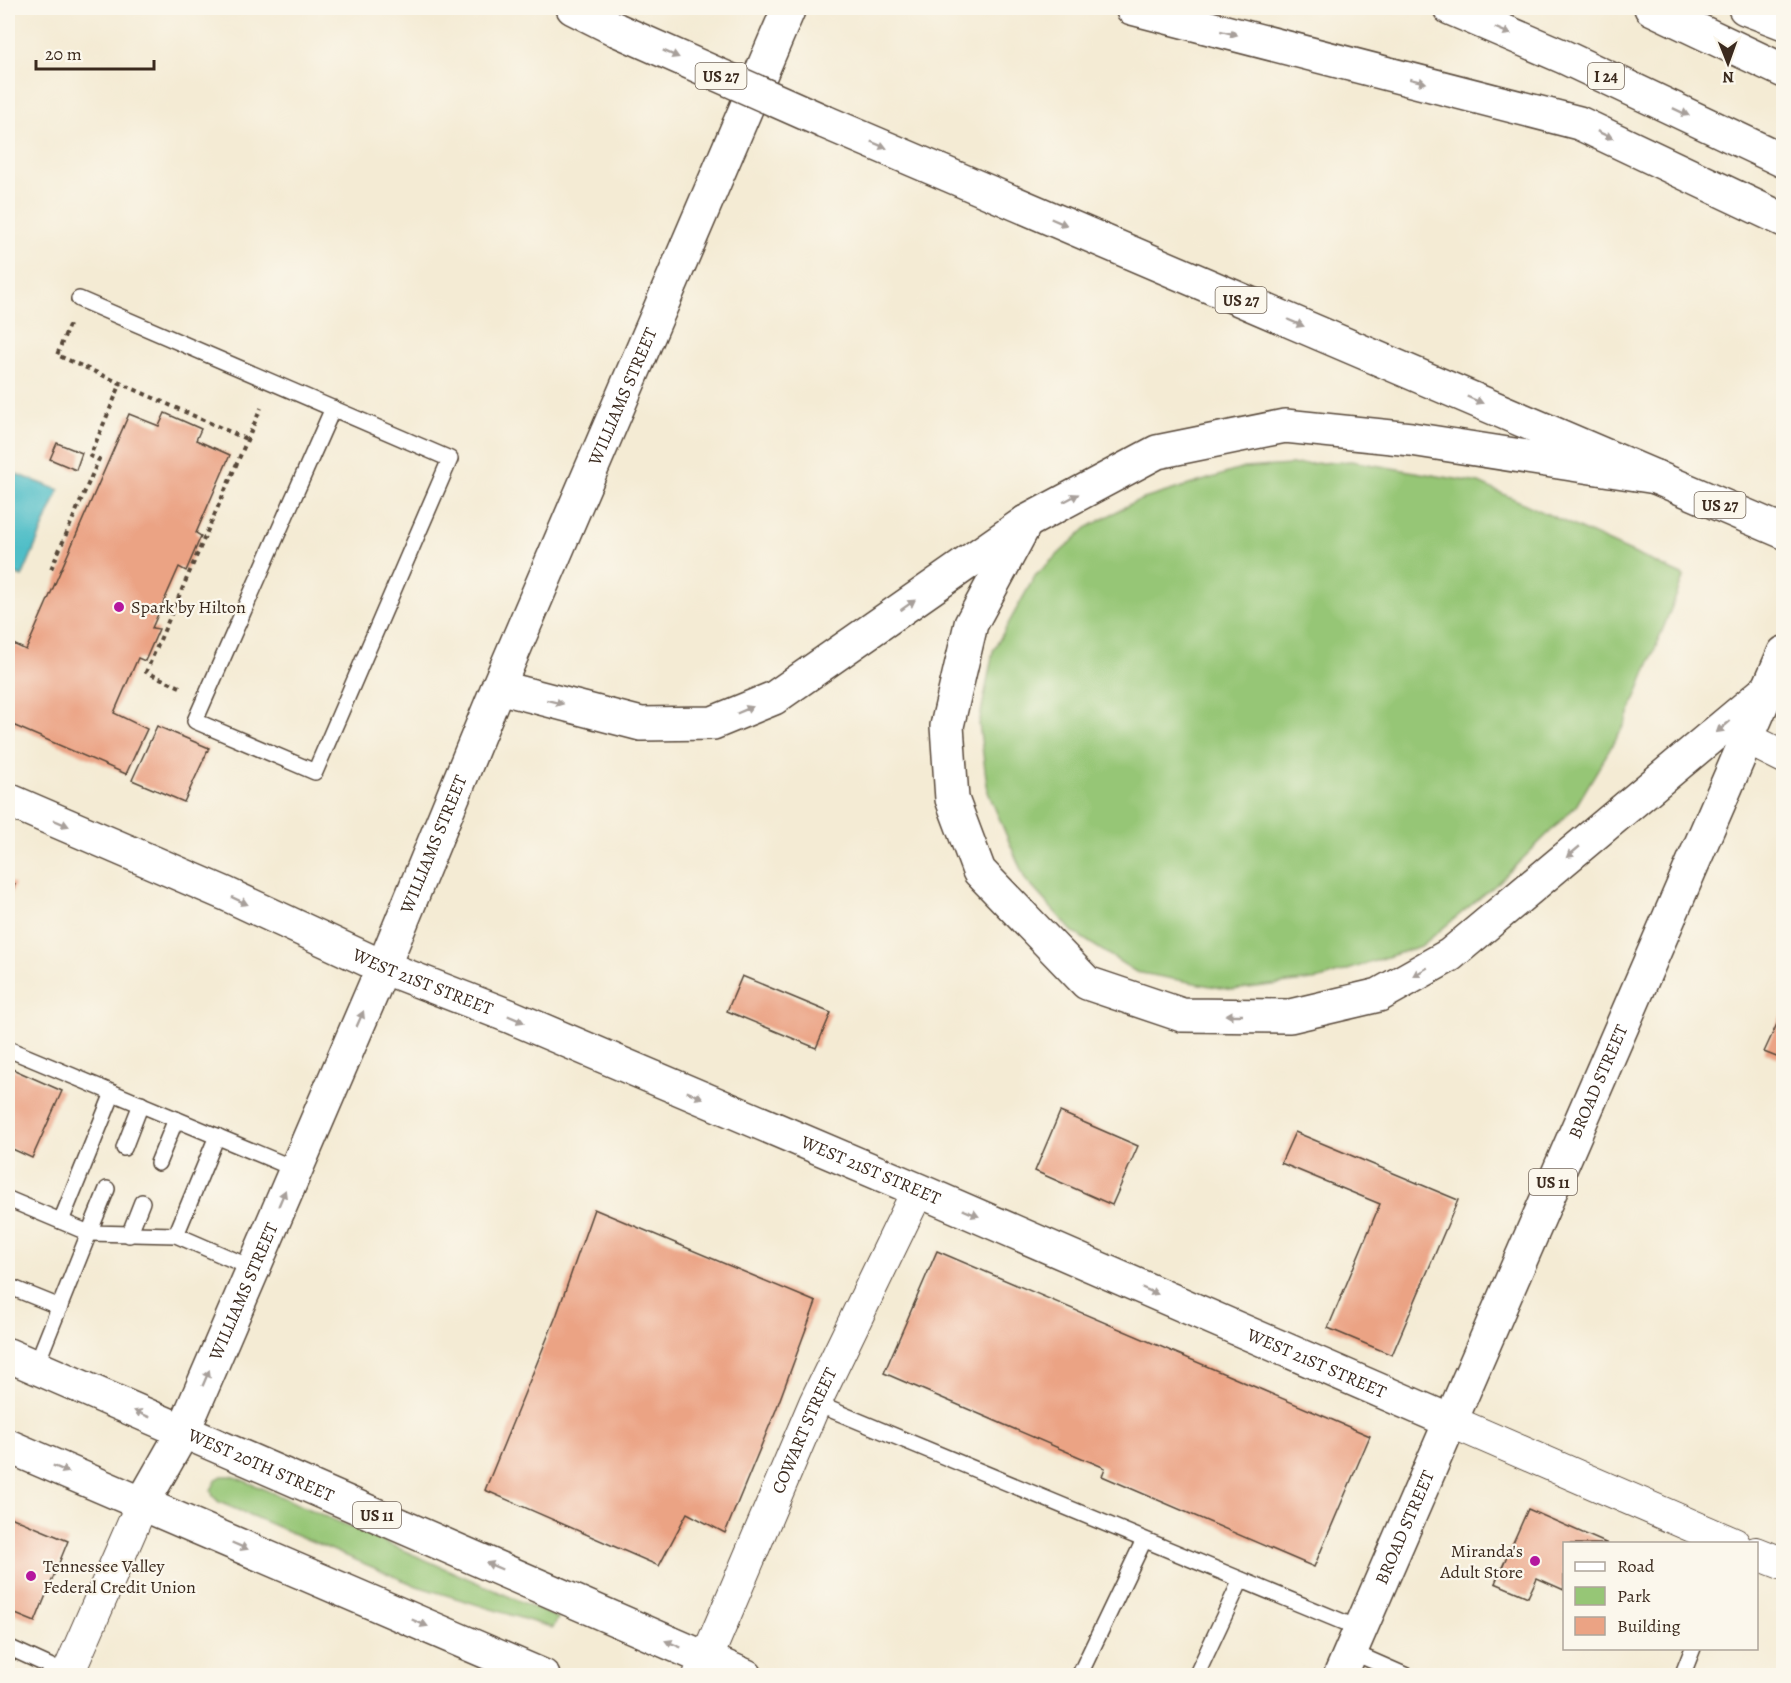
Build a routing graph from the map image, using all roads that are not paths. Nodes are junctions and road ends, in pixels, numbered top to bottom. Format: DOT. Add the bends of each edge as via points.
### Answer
graph roads {
  1 [pos="573,8"];
  2 [pos="789,8"];
  3 [pos="1132,8"];
  4 [pos="1450,8"];
  5 [pos="1651,8"];
  6 [pos="1745,8"];
  7 [pos="1784,23"];
  8 [pos="1784,71"];
  9 [pos="1772,155"];
  10 [pos="1784,220"];
  11 [pos="79,299"];
  12 [pos="333,408"];
  13 [pos="1656,477"];
  14 [pos="1026,522"];
  15 [pos="1784,532"];
  16 [pos="1784,653"];
  17 [pos="498,687"];
  18 [pos="1768,689"];
  19 [pos="1746,738"];
  20 [pos="1784,757"];
  21 [pos="8,800"];
  22 [pos="383,967"];
  23 [pos="8,1049"];
  24 [pos="113,1093"];
  25 [pos="141,1104"];
  26 [pos="177,1119"];
  27 [pos="217,1136"];
  28 [pos="124,1148"];
  29 [pos="158,1163"];
  30 [pos="294,1169"];
  31 [pos="107,1189"];
  32 [pos="918,1190"];
  33 [pos="8,1199"];
  34 [pos="142,1202"];
  35 [pos="61,1221"];
  36 [pos="89,1233"];
  37 [pos="129,1235"];
  38 [pos="176,1235"];
  39 [pos="252,1268"];
  40 [pos="8,1286"];
  41 [pos="60,1307"];
  42 [pos="21,1362"];
  43 [pos="815,1403"];
  44 [pos="1450,1421"];
  45 [pos="183,1432"];
  46 [pos="8,1446"];
  47 [pos="142,1504"];
  48 [pos="1144,1540"];
  49 [pos="1729,1542"];
  50 [pos="1758,1554"];
  51 [pos="1784,1564"];
  52 [pos="1241,1580"];
  53 [pos="8,1647"];
  54 [pos="1692,1650"];
  55 [pos="1350,1652"];
  56 [pos="703,1667"];
  57 [pos="67,1675"];
  58 [pos="543,1676"];
  59 [pos="746,1676"];
  60 [pos="1078,1676"];
  61 [pos="1196,1676"];
  62 [pos="1407,1676"];
  63 [pos="1682,1676"];
  1 -- 13 [label="main road, US 27, one-way, bridge" via="825,122"];
  2 -- 17 [label="main road, WILLIAMS STREET"];
  3 -- 10 [label="main road, one-way" via="1579,123"];
  4 -- 9 [label="main road, I 24, one-way"];
  5 -- 8 [label="main road"];
  6 -- 7 [label="main road"];
  11 -- 12 [label="lane"];
  12 -- 12 [label="lane" via="450,459 315,772 195,720"];
  14 -- 13 [label="main road, one-way" via="1157,452 1285,426 1411,439"];
  13 -- 15 [label="main road, US 27"];
  17 -- 14 [label="main road, one-way" via="641,724 713,723 774,698"];
  18 -- 14 [label="main road, one-way" via="1450,955 1379,995 1290,1016 1182,1015 1087,983 979,871 952,800 947,726 971,624"];
  16 -- 18 [label="main road, BROAD STREET / US 11"];
  17 -- 22 [label="main road, WILLIAMS STREET"];
  18 -- 19 [label="main road, BROAD STREET / US 11"];
  19 -- 20 [label="street"];
  19 -- 44 [label="main road, BROAD STREET / US 11"];
  21 -- 22 [label="main road, WEST 21ST STREET, one-way"];
  30 -- 22 [label="main road, WILLIAMS STREET, one-way"];
  22 -- 32 [label="main road, WEST 21ST STREET, one-way" via="510,1016"];
  23 -- 24 [label="lane"];
  24 -- 25 [label="lane"];
  24 -- 35 [label="lane"];
  25 -- 26 [label="lane"];
  25 -- 28 [label="lane"];
  26 -- 27 [label="lane"];
  26 -- 29 [label="lane"];
  27 -- 30 [label="lane"];
  27 -- 38 [label="lane"];
  39 -- 30 [label="main road, WILLIAMS STREET, one-way"];
  31 -- 36 [label="lane"];
  32 -- 43 [label="street, COWART STREET"];
  32 -- 44 [label="main road, WEST 21ST STREET, one-way"];
  33 -- 35 [label="lane"];
  34 -- 37 [label="lane"];
  35 -- 36 [label="lane"];
  36 -- 37 [label="lane"];
  36 -- 41 [label="lane"];
  37 -- 38 [label="lane"];
  38 -- 39 [label="lane"];
  45 -- 39 [label="main road, WILLIAMS STREET, one-way"];
  40 -- 41 [label="lane"];
  41 -- 42 [label="lane"];
  45 -- 42 [label="main road, WEST 20TH STREET / US 11, one-way"];
  43 -- 48 [label="lane"];
  43 -- 56 [label="street, COWART STREET"];
  44 -- 49 [label="street, WEST 21ST STREET"];
  44 -- 55 [label="main road, BROAD STREET / US 11"];
  45 -- 47 [label="main road, WILLIAMS STREET"];
  56 -- 45 [label="main road, WEST 20TH STREET / US 11, one-way"];
  46 -- 47 [label="main road, one-way"];
  47 -- 57 [label="street, WILLIAMS STREET"];
  47 -- 58 [label="main road, one-way"];
  48 -- 52 [label="lane"];
  48 -- 60 [label="lane"];
  50 -- 51 [label="street"];
  52 -- 55 [label="lane"];
  52 -- 61 [label="lane"];
  53 -- 57 [label="lane"];
  54 -- 63 [label="lane"];
  55 -- 62 [label="lane"];
  56 -- 59 [label="main road, WEST 20TH STREET / US 11"];
}
